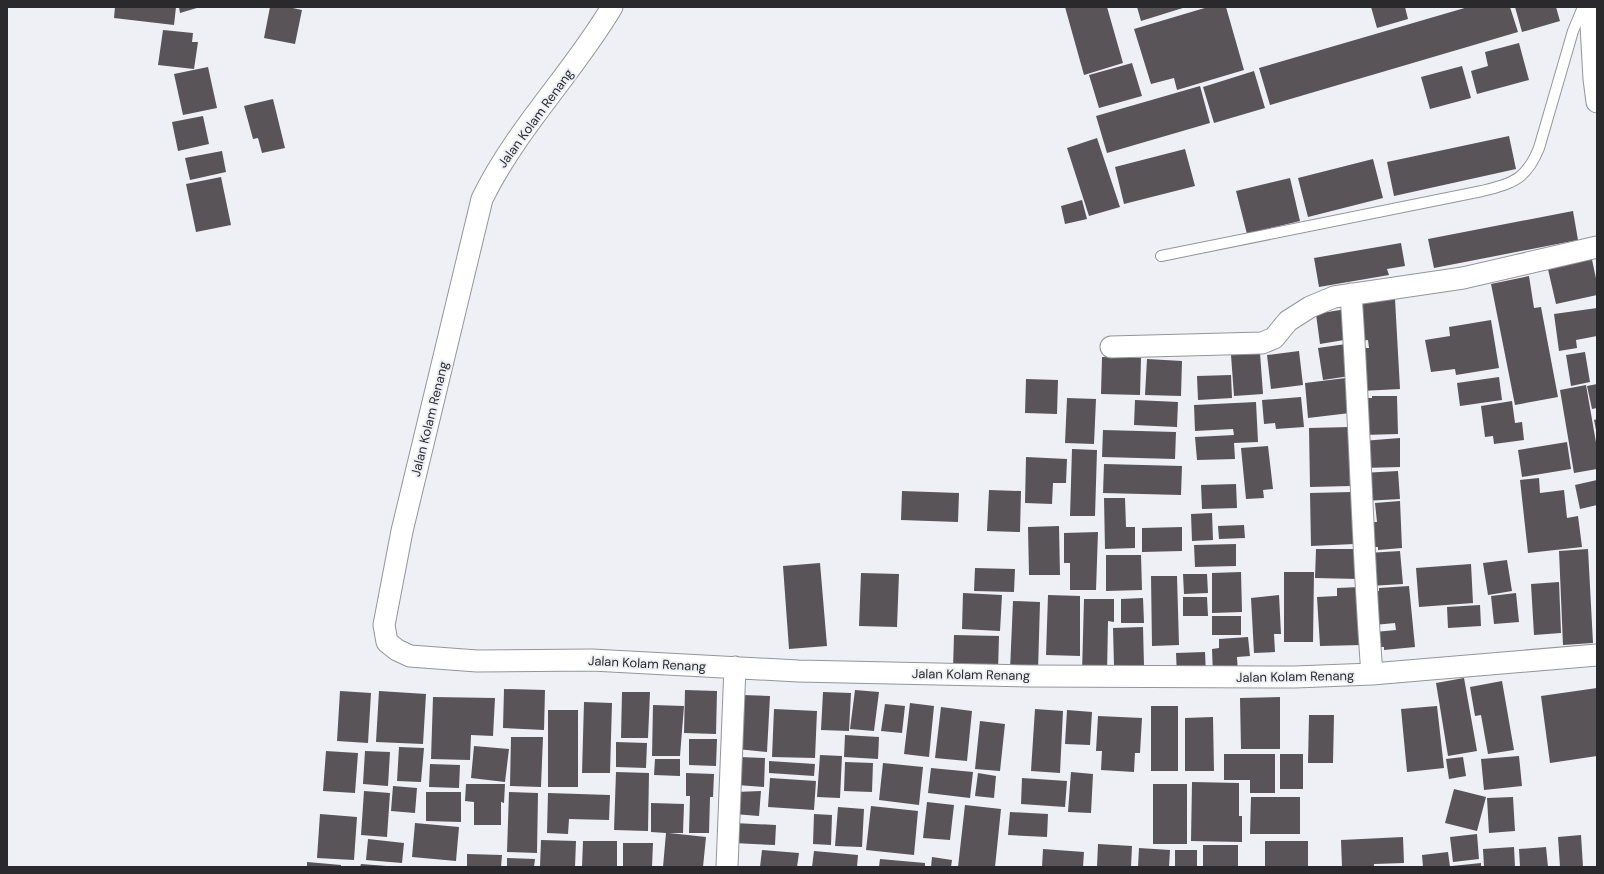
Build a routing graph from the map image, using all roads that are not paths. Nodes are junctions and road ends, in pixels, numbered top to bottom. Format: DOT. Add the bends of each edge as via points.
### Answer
graph roads {
  1 [pos="612,7"];
  2 [pos="1583,7"];
  3 [pos="1590,7"];
  4 [pos="1597,102"];
  5 [pos="1597,248"];
  6 [pos="1161,256"];
  7 [pos="1351,294"];
  8 [pos="1111,347"];
  9 [pos="1597,655"];
  10 [pos="735,667"];
  11 [pos="1372,674"];
  12 [pos="727,867"];
  1 -- 10 [label="street, Jalan Kolam Renang" via="564,78 531,120 491,180 482,199 402,531 384,625 387,642 410,656 477,661 592,660"];
  2 -- 6 [label="lane" via="1573,31 1539,148 1532,164 1516,180 1482,191"];
  3 -- 4 [label="street"];
  5 -- 7 [label="street" via="1463,278"];
  7 -- 8 [label="street" via="1334,297 1310,307 1288,321 1274,338 1262,343"];
  7 -- 11 [label="street"];
  9 -- 11 [label="street, Jalan Kolam Renang"];
  10 -- 11 [label="street, Jalan Kolam Renang" via="798,671 1029,676 1294,677"];
  10 -- 12 [label="street"];
}
